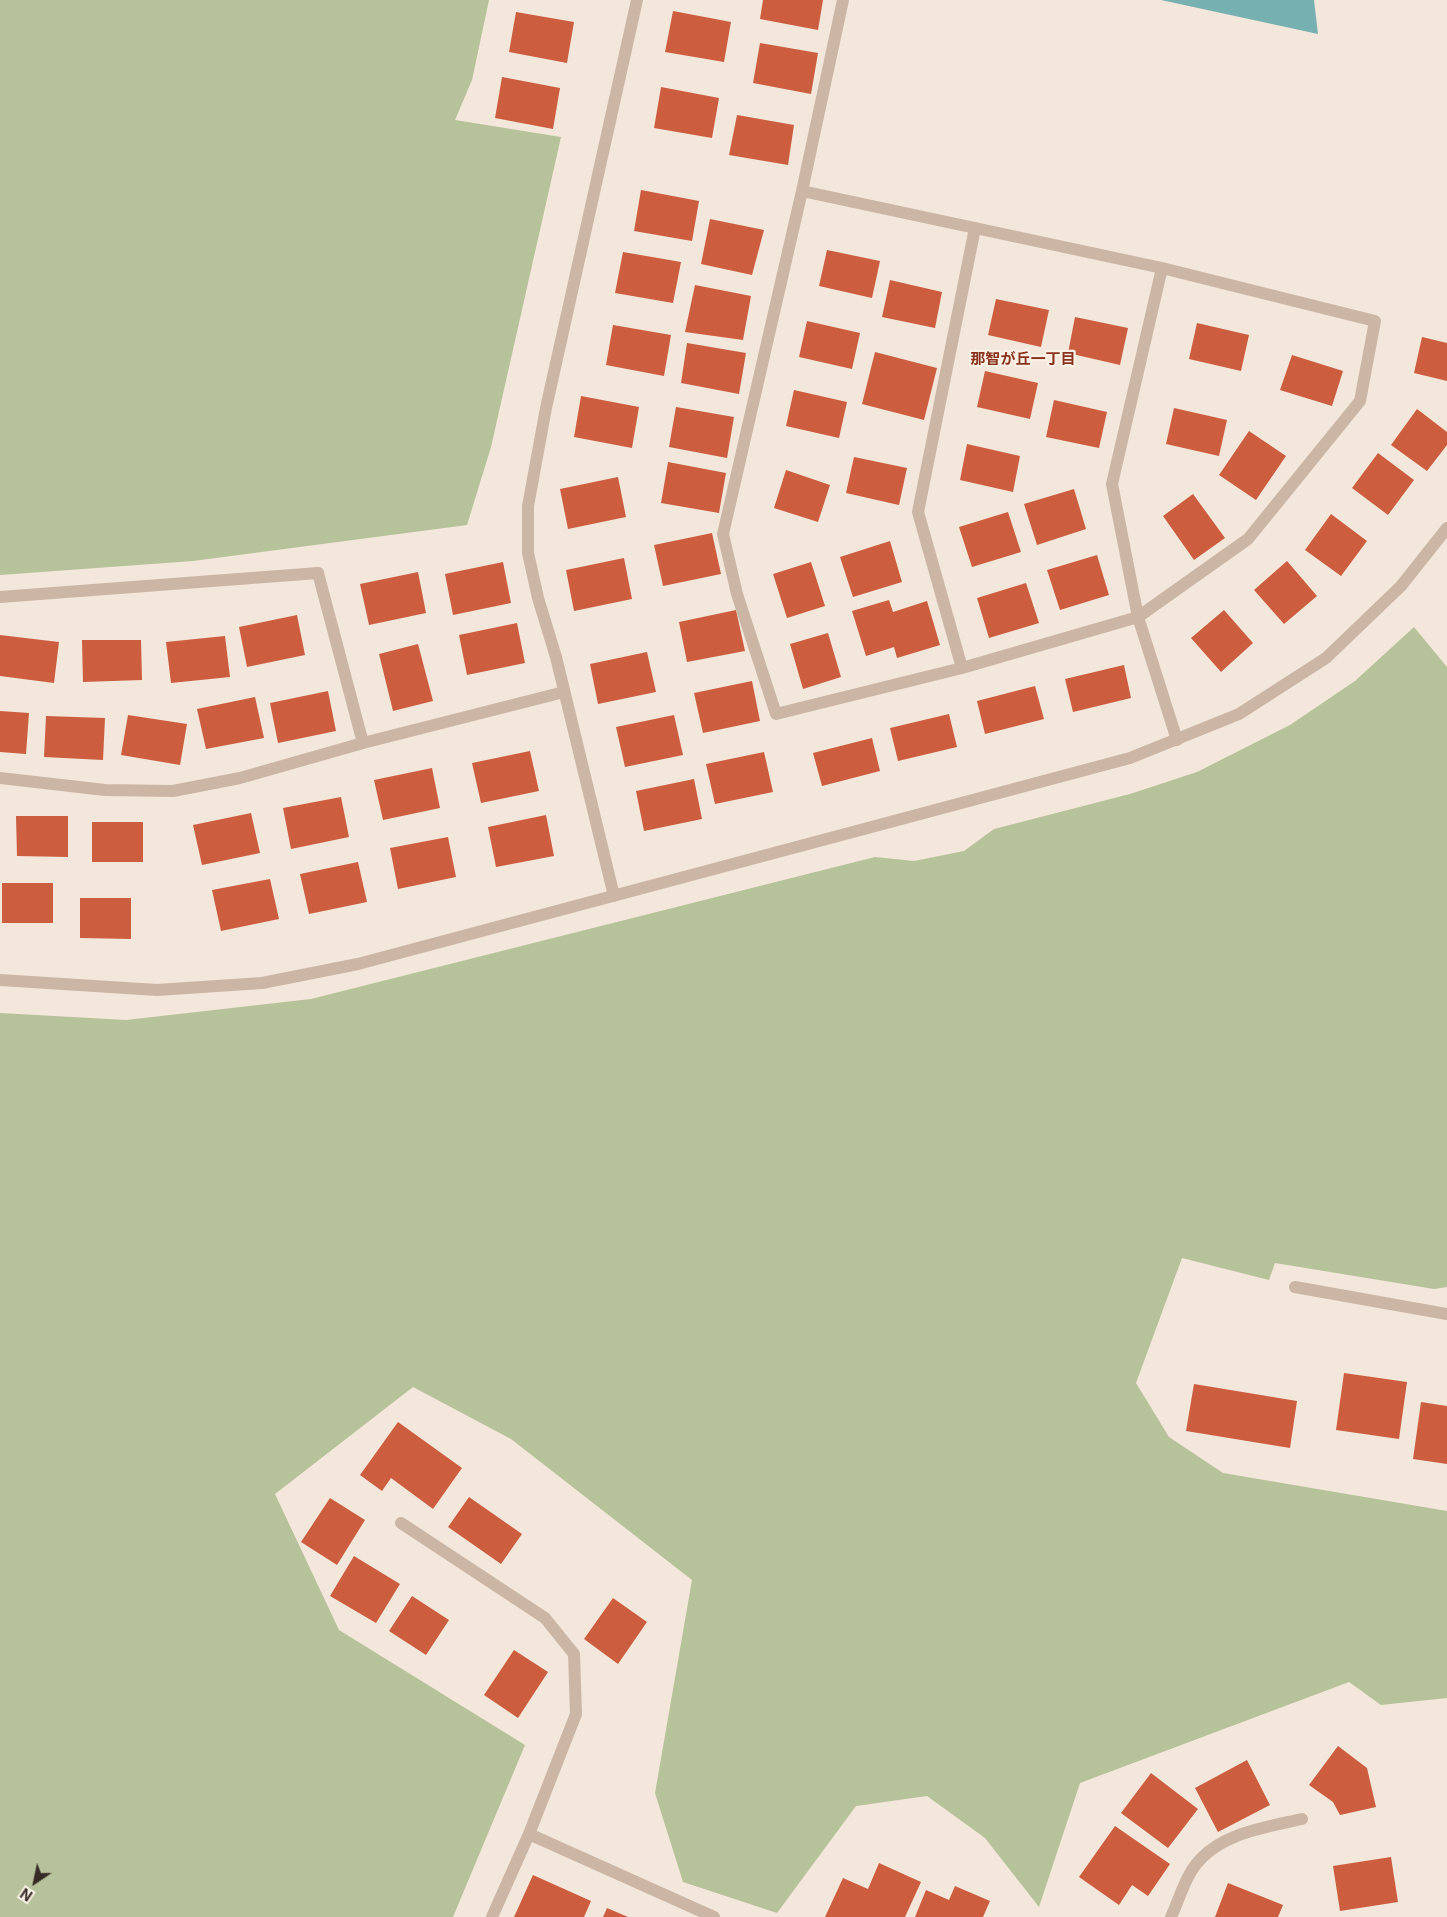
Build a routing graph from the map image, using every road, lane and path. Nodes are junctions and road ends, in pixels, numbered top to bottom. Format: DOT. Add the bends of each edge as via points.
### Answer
graph roads {
  1 [pos="637,0"];
  2 [pos="843,0"];
  3 [pos="802,192"];
  4 [pos="975,228"];
  5 [pos="1162,268"];
  6 [pos="1447,528"];
  7 [pos="0,596"];
  8 [pos="1138,617"];
  9 [pos="962,668"];
  10 [pos="564,692"];
  11 [pos="1177,740"];
  12 [pos="363,743"];
  13 [pos="0,778"];
  14 [pos="614,896"];
  15 [pos="0,980"];
  16 [pos="1295,1287"];
  17 [pos="1447,1314"];
  18 [pos="401,1522"];
  19 [pos="1302,1819"];
  20 [pos="529,1834"];
  21 [pos="492,1917"];
  22 [pos="714,1917"];
  23 [pos="1171,1917"];
  1 -- 10 [label="street" via="546,408 528,506 528,553"];
  2 -- 3 [label="street"];
  3 -- 4 [label="street"];
  3 -- 9 [label="street" via="723,534 737,594 776,714"];
  4 -- 5 [label="street"];
  4 -- 9 [label="street" via="918,512"];
  5 -- 8 [label="street" via="1112,484"];
  5 -- 8 [label="street" via="1375,321 1360,401 1248,539"];
  6 -- 11 [label="street" via="1401,586 1326,658 1239,714"];
  7 -- 12 [label="street" via="318,573"];
  8 -- 9 [label="street"];
  8 -- 11 [label="street"];
  10 -- 12 [label="street"];
  10 -- 14 [label="street"];
  11 -- 14 [label="street" via="1130,758"];
  12 -- 13 [label="street" via="240,778 173,791 105,790"];
  14 -- 15 [label="street" via="358,964 262,983 157,990"];
  16 -- 17 [label="street"];
  18 -- 20 [label="street" via="545,1618 574,1654 576,1714"];
  19 -- 23 [label="street" via="1254,1830 1219,1843 1192,1870"];
  20 -- 21 [label="street"];
  20 -- 22 [label="street"];
}
